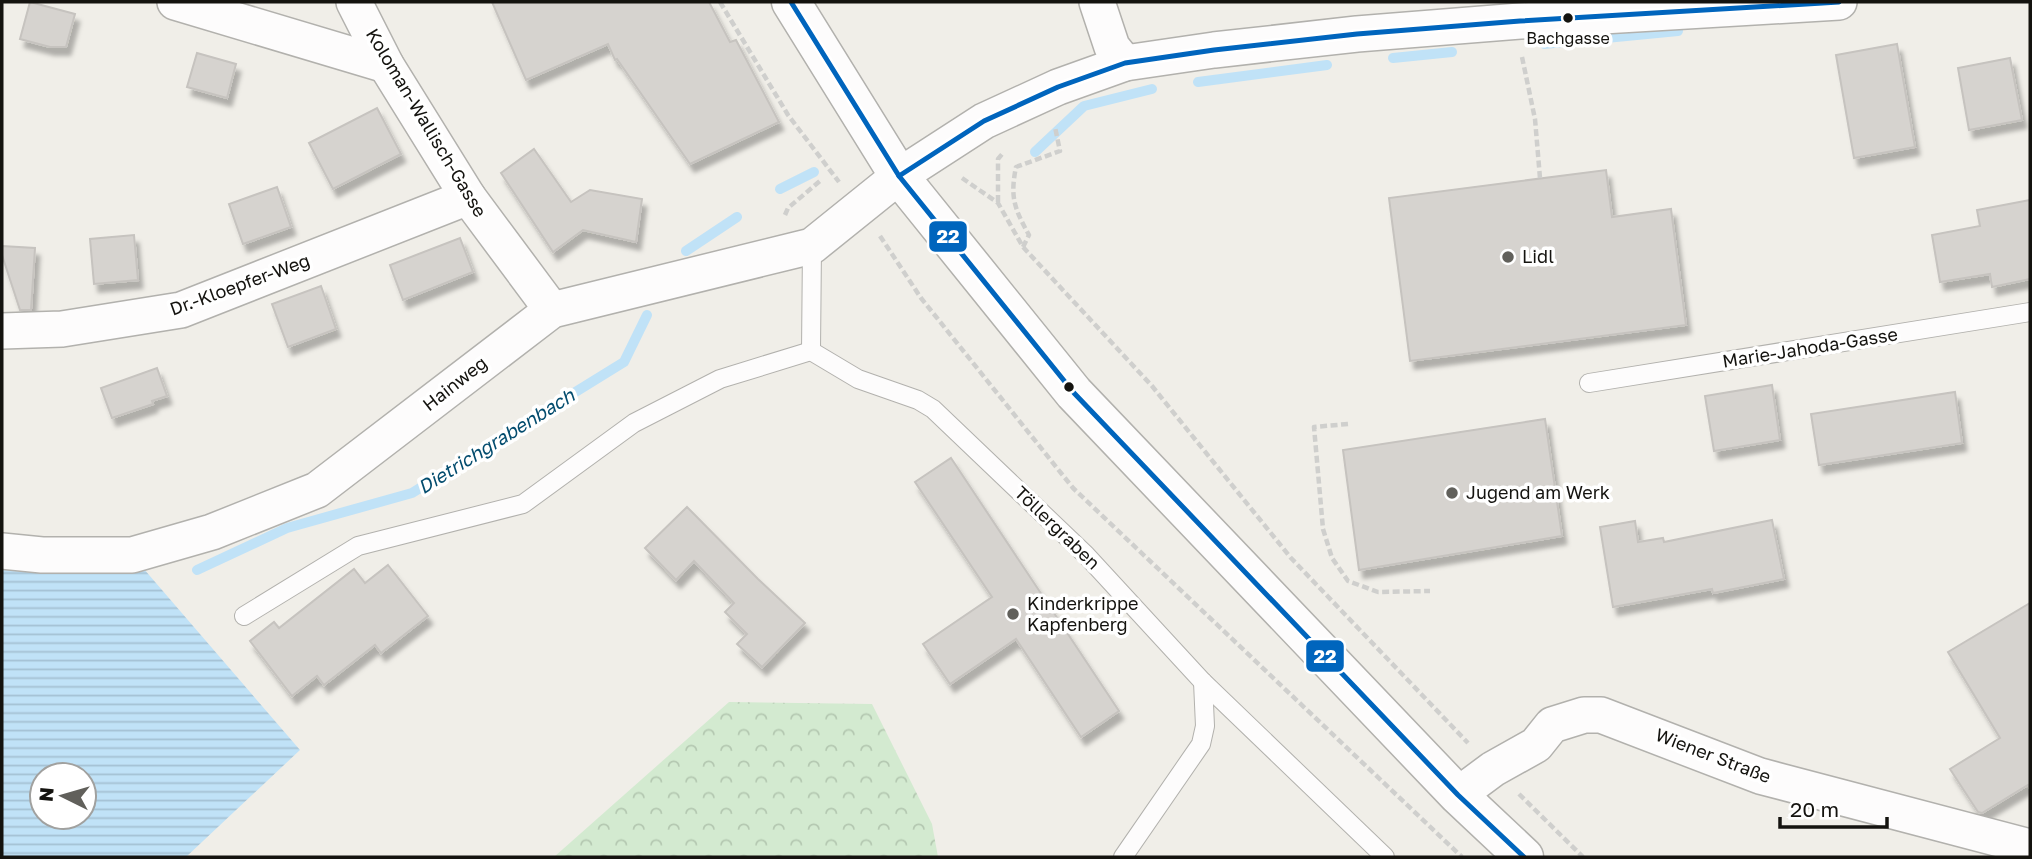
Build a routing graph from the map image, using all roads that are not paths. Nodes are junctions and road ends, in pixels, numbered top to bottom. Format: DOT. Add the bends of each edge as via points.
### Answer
graph roads {
  1 [pos="175,2"];
  2 [pos="354,2"];
  3 [pos="791,2"];
  4 [pos="1097,2"];
  5 [pos="1839,2"];
  6 [pos="1524,14"];
  7 [pos="1125,63"];
  8 [pos="386,65"];
  9 [pos="899,177"];
  10 [pos="468,197"];
  11 [pos="811,246"];
  12 [pos="552,310"];
  13 [pos="2030,312"];
  14 [pos="2,331"];
  15 [pos="811,351"];
  16 [pos="1589,383"];
  17 [pos="2,551"];
  18 [pos="244,616"];
  19 [pos="1203,682"];
  20 [pos="1458,795"];
  21 [pos="2030,847"];
  22 [pos="1123,857"];
  23 [pos="1385,857"];
  24 [pos="1524,857"];
  1 -- 8 [label="street"];
  2 -- 8 [label="street, Koloman-Wallisch-Gasse"];
  3 -- 9 [label="main road"];
  4 -- 7 [label="street" via="1112,47"];
  5 -- 6 [label="street"];
  6 -- 7 [label="street"];
  7 -- 9 [label="street" via="984,121"];
  8 -- 10 [label="street, Koloman-Wallisch-Gasse"];
  9 -- 11 [label="street, Hainweg"];
  9 -- 20 [label="main road" via="1074,393"];
  10 -- 12 [label="street, Koloman-Wallisch-Gasse"];
  10 -- 14 [label="street, Dr.-Kloepfer-Weg" via="181,310 62,329"];
  11 -- 12 [label="street, Hainweg"];
  11 -- 15 [label="lane"];
  12 -- 17 [label="street, Hainweg" via="317,490 212,531 132,555"];
  13 -- 16 [label="lane, Marie-Jahoda-Gasse"];
  15 -- 18 [label="lane" via="720,379 634,423 523,504 358,546"];
  15 -- 19 [label="lane, Töllergraben" via="858,379 933,409 1086,555"];
  19 -- 22 [label="lane" via="1201,744"];
  19 -- 23 [label="lane, Töllergraben"];
  20 -- 21 [label="street, Wiener Straße" via="1536,745 1552,725 1601,715 1760,776"];
  20 -- 24 [label="main road"];
}
